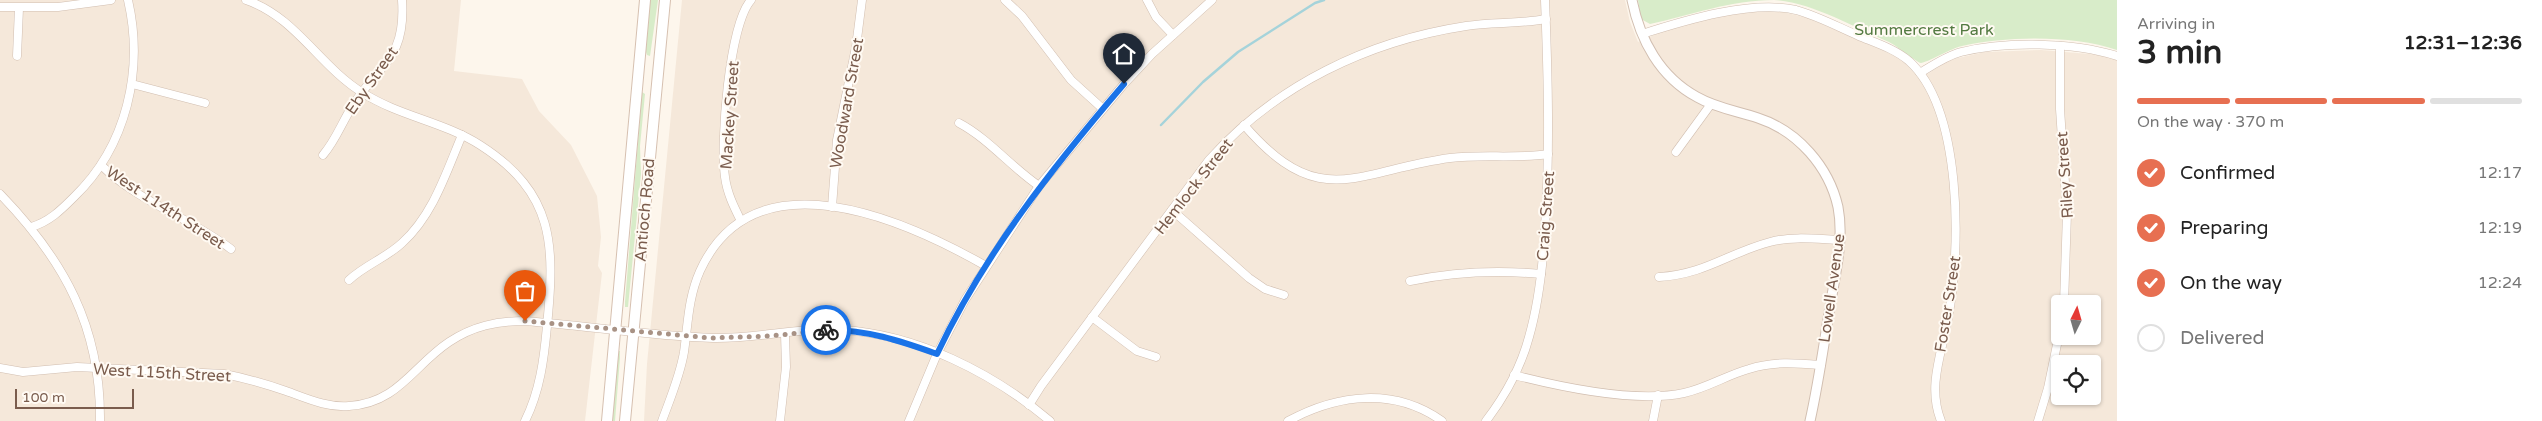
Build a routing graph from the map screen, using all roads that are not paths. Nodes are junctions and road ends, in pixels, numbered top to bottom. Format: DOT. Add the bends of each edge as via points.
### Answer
graph roads {
  1 [pos="111,0"];
  2 [pos="128,0"];
  3 [pos="246,0"];
  4 [pos="402,0"];
  5 [pos="646,0"];
  6 [pos="665,0"];
  7 [pos="751,0"];
  8 [pos="862,0"];
  9 [pos="1005,0"];
  10 [pos="1147,0"];
  11 [pos="1212,0"];
  12 [pos="1545,0"];
  13 [pos="1632,0"];
  14 [pos="0,7"];
  15 [pos="18,8"];
  16 [pos="1546,19"];
  17 [pos="1173,34"];
  18 [pos="1642,34"];
  19 [pos="2060,46"];
  20 [pos="17,56"];
  21 [pos="2117,56"];
  22 [pos="1920,72"];
  23 [pos="132,84"];
  24 [pos="363,93"];
  25 [pos="205,103"];
  26 [pos="1711,104"];
  27 [pos="1103,109"];
  28 [pos="959,123"];
  29 [pos="1244,125"];
  30 [pos="462,135"];
  31 [pos="1676,152"];
  32 [pos="1548,154"];
  33 [pos="323,155"];
  34 [pos="101,165"];
  35 [pos="1039,186"];
  36 [pos="0,194"];
  37 [pos="832,207"];
  38 [pos="1172,210"];
  39 [pos="741,221"];
  40 [pos="31,227"];
  41 [pos="1839,240"];
  42 [pos="231,249"];
  43 [pos="986,266"];
  44 [pos="1541,274"];
  45 [pos="1660,277"];
  46 [pos="349,280"];
  47 [pos="1410,281"];
  48 [pos="1284,295"];
  49 [pos="2064,295"];
  50 [pos="1092,317"];
  51 [pos="548,323"];
  52 [pos="615,330"];
  53 [pos="633,332"];
  54 [pos="785,334"];
  55 [pos="686,336"];
  56 [pos="2057,345"];
  57 [pos="937,354"];
  58 [pos="1156,357"];
  59 [pos="1821,366"];
  60 [pos="0,368"];
  61 [pos="96,368"];
  62 [pos="1514,375"];
  63 [pos="1658,395"];
  64 [pos="1030,405"];
  65 [pos="100,421"];
  66 [pos="525,421"];
  67 [pos="607,421"];
  68 [pos="625,421"];
  69 [pos="662,421"];
  70 [pos="780,421"];
  71 [pos="909,421"];
  72 [pos="1050,421"];
  73 [pos="1288,421"];
  74 [pos="1442,421"];
  75 [pos="1486,421"];
  76 [pos="1653,421"];
  77 [pos="1810,421"];
  78 [pos="1941,421"];
  79 [pos="2038,421"];
  1 -- 15 [label="street"];
  2 -- 23 [label="street" via="133,33"];
  3 -- 24 [label="street" via="288,23 336,72"];
  4 -- 24 [label="street, Eby Street" via="397,44 386,65"];
  5 -- 52 [label="main road, Antioch Road"];
  6 -- 53 [label="main road, Antioch Road"];
  7 -- 39 [label="street, Mackey Street" via="742,14 734,42 724,154 726,185"];
  8 -- 37 [label="street, Woodward Street" via="837,140"];
  9 -- 27 [label="street" via="1022,16 1071,80"];
  10 -- 17 [label="street" via="1156,17"];
  11 -- 17 [label="street"];
  12 -- 16 [label="street, Craig Street"];
  13 -- 18 [label="street, Lowell Avenue"];
  14 -- 15 [label="street"];
  15 -- 20 [label="street"];
  16 -- 29 [label="street, Hemlock Street" via="1467,26 1378,48 1306,81 1273,101"];
  16 -- 32 [label="street, Craig Street"];
  17 -- 27 [label="street"];
  18 -- 22 [label="street" via="1696,17 1752,7 1785,7 1895,52"];
  18 -- 26 [label="street, Lowell Avenue" via="1652,54 1673,80"];
  19 -- 21 [label="street" via="2090,48"];
  19 -- 22 [label="street" via="1967,51 1945,58"];
  19 -- 49 [label="street, Riley Street" via="2060,109 2067,214"];
  22 -- 78 [label="street, Foster Street" via="1940,108 1955,207 1954,281 1934,381"];
  23 -- 25 [label="street"];
  23 -- 34 [label="street" via="121,126"];
  24 -- 30 [label="street" via="389,107"];
  24 -- 33 [label="street, Eby Street"];
  26 -- 31 [label="street"];
  26 -- 41 [label="street, Lowell Avenue" via="1777,126 1806,148 1817,160 1833,192 1839,217"];
  27 -- 35 [label="street"];
  28 -- 35 [label="street" via="981,136"];
  29 -- 32 [label="street" via="1281,162 1302,173 1326,179 1356,179 1421,162 1457,157"];
  29 -- 38 [label="street, Hemlock Street" via="1209,160"];
  30 -- 46 [label="street" via="430,207 414,231 388,254"];
  30 -- 51 [label="street" via="504,163 520,179 540,209 547,227 552,260"];
  32 -- 44 [label="street, Craig Street"];
  34 -- 40 [label="street" via="68,203 44,224"];
  34 -- 42 [label="street, West 114th Street" via="136,191 210,233"];
  35 -- 43 [label="street"];
  36 -- 40 [label="street"];
  37 -- 39 [label="street" via="785,206 768,209"];
  37 -- 43 [label="street" via="890,220 944,242"];
  38 -- 48 [label="street" via="1256,284"];
  38 -- 50 [label="street, Hemlock Street"];
  39 -- 55 [label="street" via="721,239 701,270 691,298"];
  40 -- 61 [label="street" via="52,255 78,303 87,326"];
  41 -- 45 [label="street" via="1808,238 1770,242 1699,271"];
  41 -- 59 [label="street, Lowell Avenue"];
  43 -- 57 [label="street"];
  44 -- 47 [label="street" via="1454,274"];
  44 -- 62 [label="street, Craig Street" via="1529,337"];
  50 -- 58 [label="street" via="1137,351"];
  50 -- 64 [label="street, Hemlock Street"];
  51 -- 52 [label="street, West 115th Street"];
  51 -- 61 [label="street, West 115th Street" via="506,321 474,329 449,342 398,389 371,402 349,406 326,405 224,374"];
  51 -- 66 [label="street" via="541,375"];
  52 -- 53 [label="street, West 115th Street"];
  52 -- 67 [label="main road, Antioch Road"];
  53 -- 55 [label="street, West 115th Street"];
  53 -- 68 [label="main road, Antioch Road"];
  54 -- 55 [label="street, West 115th Street" via="730,338"];
  54 -- 57 [label="street, West 115th Street" via="831,330 865,332"];
  54 -- 70 [label="street" via="786,368"];
  55 -- 69 [label="street" via="681,366"];
  56 -- 79 [label="street"];
  57 -- 64 [label="street, West 115th Street" via="978,373"];
  57 -- 71 [label="street"];
  59 -- 63 [label="street" via="1784,362 1764,364 1698,389"];
  59 -- 77 [label="street, Lowell Avenue"];
  60 -- 61 [label="street, West 115th Street" via="23,372"];
  61 -- 65 [label="street"];
  62 -- 63 [label="street" via="1570,389"];
  62 -- 75 [label="street, Craig Street"];
  63 -- 76 [label="street"];
  64 -- 72 [label="street, West 115th Street"];
  73 -- 74 [label="street" via="1316,408 1369,397 1413,404"];
}
